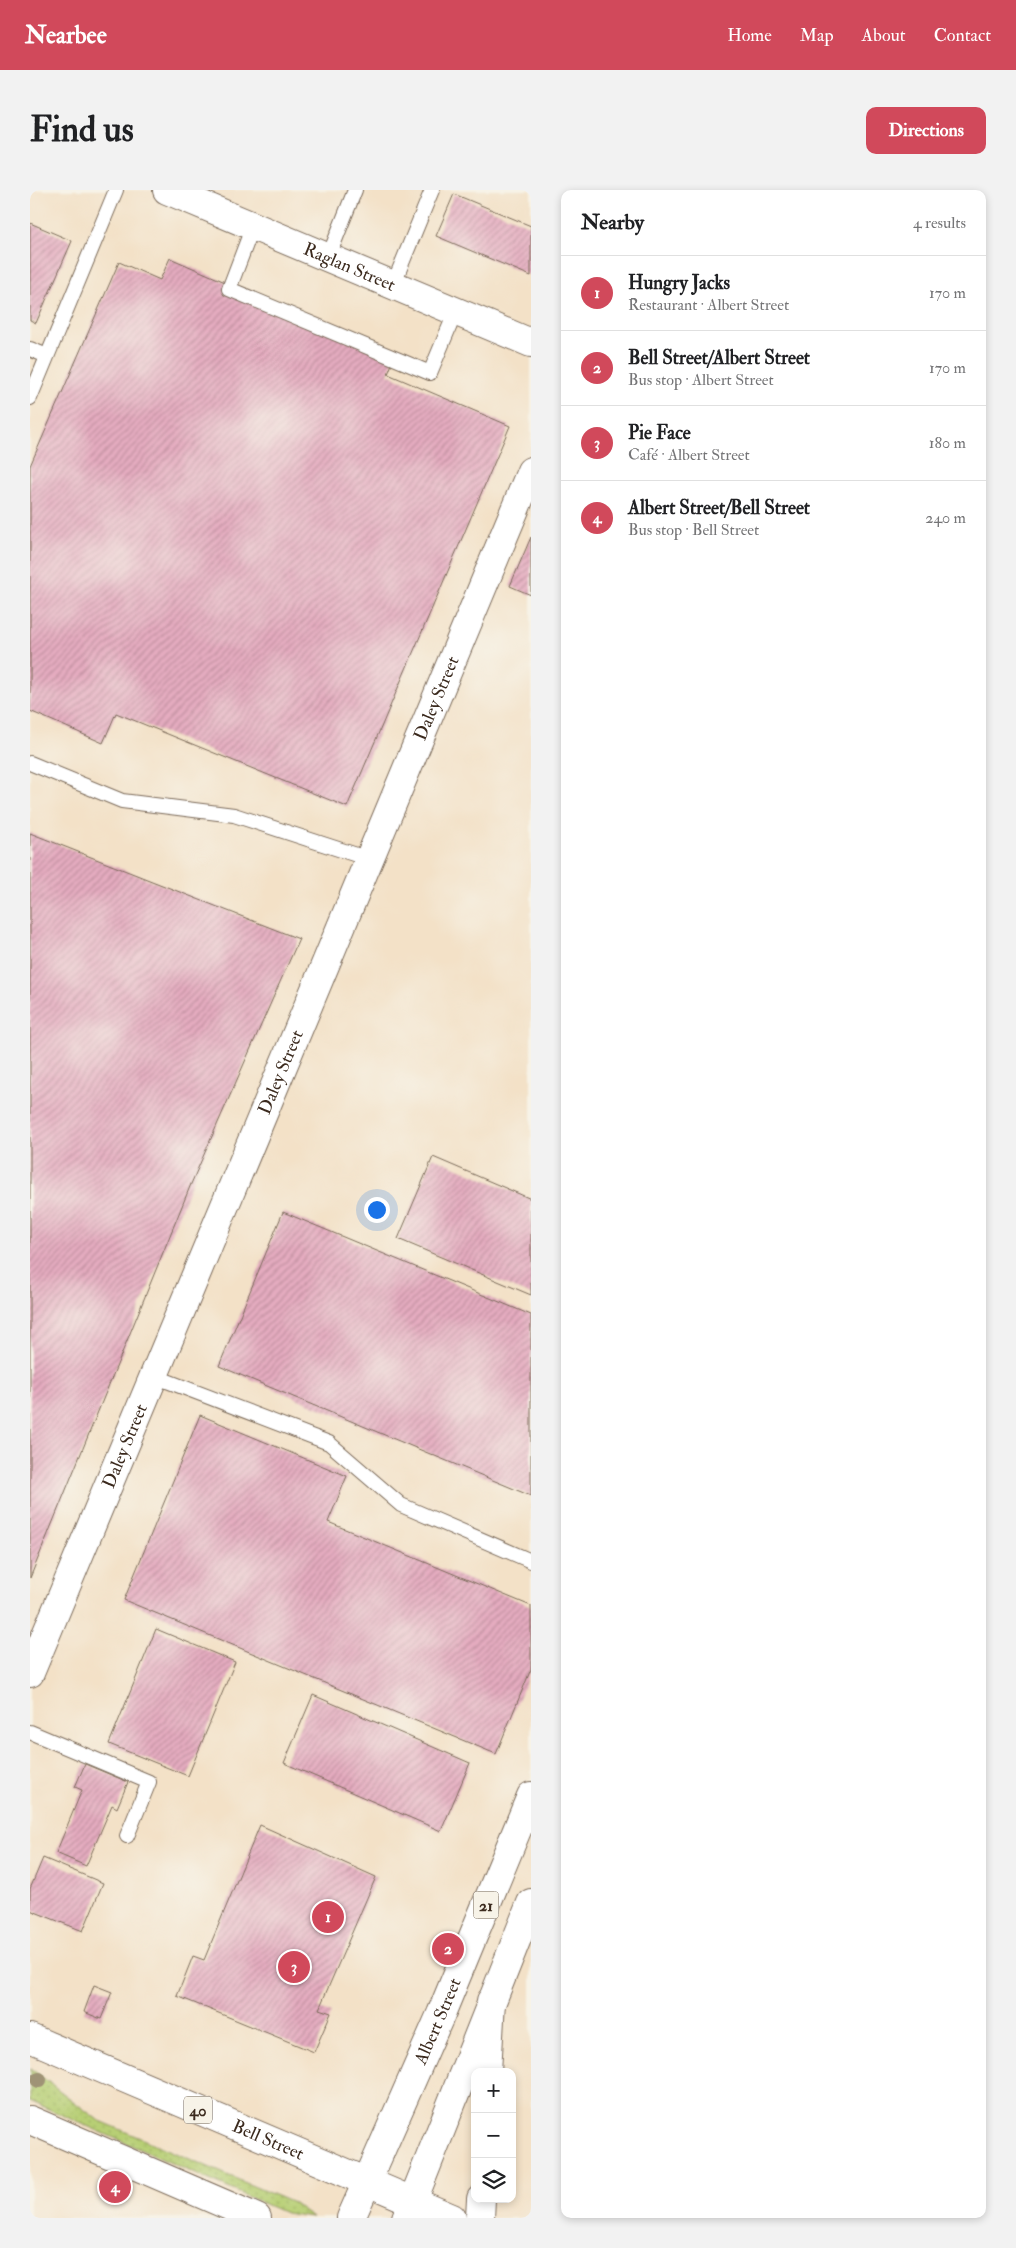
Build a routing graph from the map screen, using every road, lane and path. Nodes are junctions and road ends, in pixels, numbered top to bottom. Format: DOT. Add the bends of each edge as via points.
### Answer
graph roads {
  1 [pos="116,190"];
  2 [pos="167,190"];
  3 [pos="356,190"];
  4 [pos="432,190"];
  5 [pos="254,226"];
  6 [pos="328,258"];
  7 [pos="392,285"];
  8 [pos="456,312"];
  9 [pos="531,343"];
  10 [pos="30,349"];
  11 [pos="47,356"];
  12 [pos="30,398"];
  13 [pos="531,471"];
  14 [pos="30,763"];
  15 [pos="369,859"];
  16 [pos="154,1376"];
  17 [pos="531,1561"];
  18 [pos="30,1673"];
  19 [pos="30,1732"];
  20 [pos="531,1796"];
  21 [pos="127,1836"];
  22 [pos="494,1886"];
  23 [pos="531,1903"];
  24 [pos="491,2001"];
  25 [pos="30,2038"];
  26 [pos="487,2068"];
  27 [pos="30,2120"];
  28 [pos="366,2182"];
  29 [pos="481,2203"];
  30 [pos="409,2210"];
  31 [pos="257,2218"];
  32 [pos="351,2218"];
  33 [pos="452,2218"];
  34 [pos="480,2218"];
  1 -- 11 [label="lane"];
  2 -- 5 [label="main road, Raglan Street"];
  3 -- 6 [label="lane"];
  4 -- 7 [label="lane"];
  5 -- 6 [label="main road, Raglan Street"];
  5 -- 8 [label="lane" via="229,289 238,293 430,373"];
  6 -- 7 [label="main road, Raglan Street"];
  7 -- 8 [label="main road, Raglan Street"];
  8 -- 9 [label="main road, Raglan Street"];
  10 -- 11 [label="lane"];
  11 -- 12 [label="lane"];
  13 -- 15 [label="main road, Daley Street"];
  14 -- 15 [label="lane" via="122,801 234,814"];
  15 -- 16 [label="main road, Daley Street"];
  16 -- 17 [label="lane" via="329,1444 401,1505"];
  16 -- 18 [label="main road, Daley Street"];
  19 -- 21 [label="lane" via="149,1782"];
  20 -- 22 [label="main road, Albert Street / 21"];
  22 -- 23 [label="main road"];
  22 -- 28 [label="main road, Albert Street / 21"];
  23 -- 24 [label="main road, 21"];
  24 -- 26 [label="main road"];
  24 -- 30 [label="main road, 21"];
  25 -- 28 [label="main road, Bell Street / 40"];
  27 -- 31 [label="main road"];
  28 -- 30 [label="main road, Bell Street / 40"];
  28 -- 32 [label="main road, Albert Street / 21"];
  29 -- 34 [label="main road"];
  30 -- 33 [label="main road, Bell Street / 40"];
}
